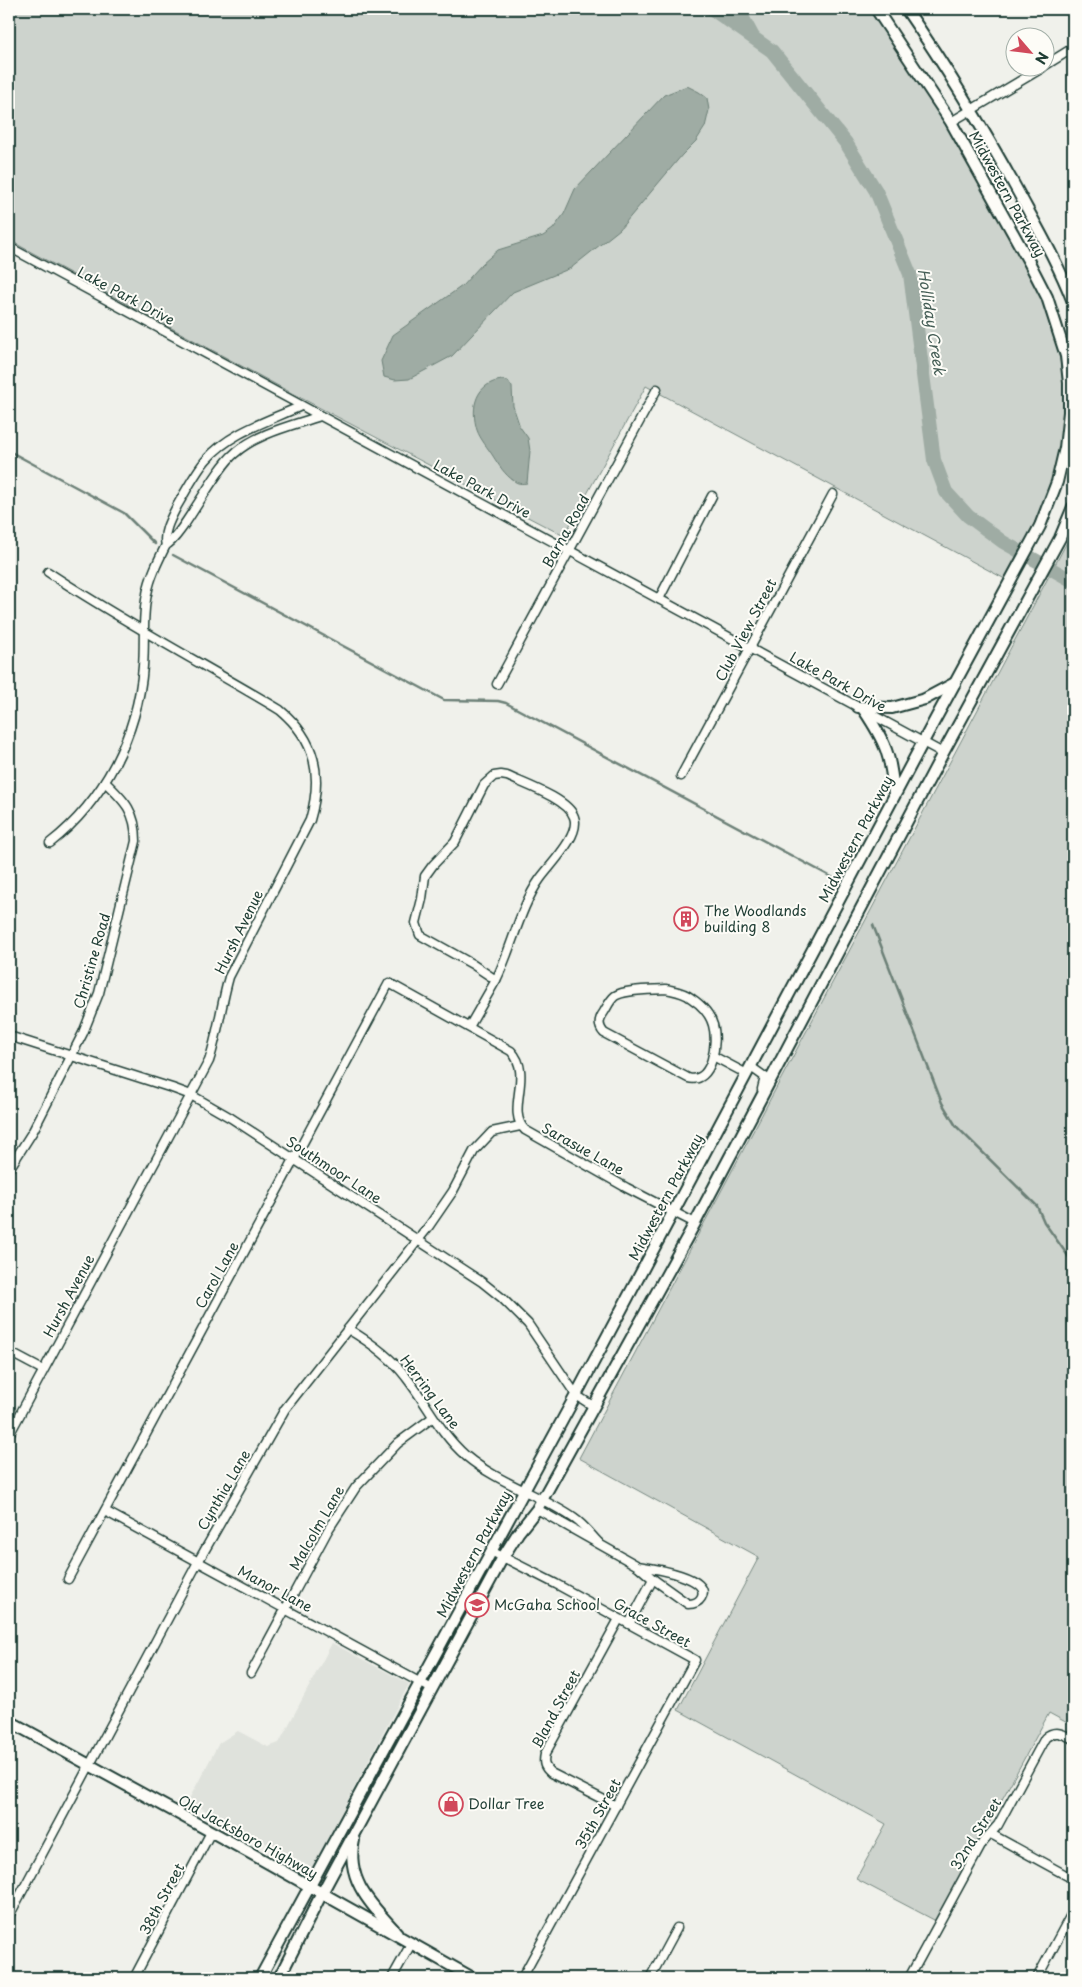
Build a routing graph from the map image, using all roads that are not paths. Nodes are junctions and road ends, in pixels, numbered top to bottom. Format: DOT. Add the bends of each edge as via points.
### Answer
graph roads {
  1 [pos="876,9"];
  2 [pos="906,9"];
  3 [pos="1073,48"];
  4 [pos="1054,60"];
  5 [pos="1025,78"];
  6 [pos="972,110"];
  7 [pos="951,122"];
  8 [pos="9,247"];
  9 [pos="1073,302"];
  10 [pos="657,389"];
  11 [pos="301,406"];
  12 [pos="1071,414"];
  13 [pos="320,416"];
  14 [pos="833,494"];
  15 [pos="712,496"];
  16 [pos="1073,507"];
  17 [pos="166,545"];
  18 [pos="569,551"];
  19 [pos="48,572"];
  20 [pos="659,599"];
  21 [pos="144,631"];
  22 [pos="750,648"];
  23 [pos="955,682"];
  24 [pos="497,684"];
  25 [pos="861,709"];
  26 [pos="922,742"];
  27 [pos="943,753"];
  28 [pos="681,776"];
  29 [pos="105,782"];
  30 [pos="894,796"];
  31 [pos="50,843"];
  32 [pos="496,980"];
  33 [pos="389,983"];
  34 [pos="469,1028"];
  35 [pos="9,1036"];
  36 [pos="71,1056"];
  37 [pos="714,1056"];
  38 [pos="749,1070"];
  39 [pos="191,1095"];
  40 [pos="746,1125"];
  41 [pos="520,1126"];
  42 [pos="294,1158"];
  43 [pos="9,1169"];
  44 [pos="674,1212"];
  45 [pos="695,1223"];
  46 [pos="418,1239"];
  47 [pos="348,1329"];
  48 [pos="9,1352"];
  49 [pos="43,1370"];
  50 [pos="576,1394"];
  51 [pos="593,1406"];
  52 [pos="432,1418"];
  53 [pos="9,1435"];
  54 [pos="524,1490"];
  55 [pos="543,1499"];
  56 [pos="537,1509"];
  57 [pos="105,1511"];
  58 [pos="599,1543"];
  59 [pos="491,1551"];
  60 [pos="503,1557"];
  61 [pos="198,1562"];
  62 [pos="638,1566"];
  63 [pos="68,1579"];
  64 [pos="653,1580"];
  65 [pos="285,1609"];
  66 [pos="619,1619"];
  67 [pos="628,1624"];
  68 [pos="695,1660"];
  69 [pos="251,1673"];
  70 [pos="420,1682"];
  71 [pos="432,1689"];
  72 [pos="9,1722"];
  73 [pos="1073,1739"];
  74 [pos="89,1765"];
  75 [pos="616,1806"];
  76 [pos="357,1828"];
  77 [pos="212,1832"];
  78 [pos="991,1834"];
  79 [pos="1073,1879"];
  80 [pos="310,1886"];
  81 [pos="322,1893"];
  82 [pos="1073,1911"];
  83 [pos="9,1916"];
  84 [pos="677,1928"];
  85 [pos="407,1942"];
  86 [pos="134,1978"];
  87 [pos="260,1978"];
  88 [pos="278,1978"];
  89 [pos="392,1978"];
  90 [pos="473,1978"];
  91 [pos="522,1978"];
  92 [pos="650,1978"];
  93 [pos="909,1978"];
  94 [pos="1037,1978"];
  1 -- 7 [label="main road, Midwestern Parkway"];
  2 -- 6 [label="main road, Midwestern Parkway"];
  3 -- 4 [label="street"];
  5 -- 6 [label="street"];
  6 -- 7 [label="street"];
  6 -- 9 [label="main road, Midwestern Parkway" via="1050,250"];
  7 -- 12 [label="main road, Midwestern Parkway" via="1047,297 1066,356"];
  8 -- 11 [label="street, Lake Park Drive"];
  10 -- 18 [label="street, Barna Road"];
  11 -- 13 [label="street, Lake Park Drive"];
  11 -- 17 [label="street" via="237,435 205,461 173,513 164,539"];
  12 -- 23 [label="main road, Midwestern Parkway" via="1057,482 1040,526"];
  13 -- 17 [label="street" via="266,435 235,452 216,473 182,527"];
  13 -- 18 [label="street, Lake Park Drive"];
  14 -- 22 [label="street, Club View Street"];
  15 -- 20 [label="street"];
  16 -- 27 [label="main road, Midwestern Parkway" via="1060,538"];
  17 -- 21 [label="street" via="155,566 146,596"];
  18 -- 20 [label="street, Lake Park Drive"];
  18 -- 24 [label="street, Barna Road"];
  19 -- 21 [label="street, Hursh Avenue"];
  20 -- 22 [label="street, Lake Park Drive"];
  21 -- 29 [label="street" via="137,707"];
  21 -- 39 [label="street, Hursh Avenue" via="280,710 294,722 303,733 313,757 316,786 310,820 229,977 213,1050"];
  22 -- 25 [label="street, Lake Park Drive"];
  22 -- 28 [label="street, Club View Street"];
  23 -- 25 [label="main road" via="926,699 892,708"];
  23 -- 26 [label="main road, Midwestern Parkway"];
  25 -- 26 [label="street, Lake Park Drive"];
  25 -- 30 [label="main road" via="881,736 892,765"];
  26 -- 27 [label="street, Lake Park Drive"];
  26 -- 30 [label="main road, Midwestern Parkway"];
  27 -- 40 [label="main road, Midwestern Parkway"];
  29 -- 31 [label="street" via="88,808"];
  29 -- 36 [label="street, Christine Road" via="121,796 129,809 134,820 136,841 99,993"];
  30 -- 38 [label="main road, Midwestern Parkway"];
  32 -- 32 [label="street" via="534,887 565,848 575,824 572,813 558,801 501,775 494,776 484,785 455,842 424,876 416,923 420,935"];
  32 -- 34 [label="street"];
  33 -- 34 [label="street, Sarasue Lane"];
  33 -- 42 [label="street, Carol Lane"];
  34 -- 41 [label="street, Sarasue Lane" via="501,1044 516,1056 521,1072"];
  35 -- 36 [label="street, Southmoor Lane"];
  36 -- 39 [label="street, Southmoor Lane"];
  36 -- 43 [label="street, Christine Road"];
  37 -- 37 [label="street" via="716,1034 709,1015 691,997 679,992 666,989 623,992 610,1002 599,1022 604,1033 688,1078 702,1076"];
  37 -- 38 [label="street"];
  38 -- 40 [label="street" via="765,1077"];
  38 -- 44 [label="main road, Midwestern Parkway"];
  39 -- 42 [label="street, Southmoor Lane"];
  39 -- 49 [label="street, Hursh Avenue"];
  40 -- 45 [label="main road, Midwestern Parkway"];
  41 -- 44 [label="street, Sarasue Lane"];
  41 -- 46 [label="street, Cynthia Lane" via="492,1132 483,1140 444,1206"];
  42 -- 46 [label="street, Southmoor Lane"];
  42 -- 57 [label="street, Carol Lane"];
  44 -- 45 [label="street, Sarasue Lane"];
  44 -- 50 [label="main road, Midwestern Parkway"];
  45 -- 51 [label="main road, Midwestern Parkway"];
  46 -- 47 [label="street, Cynthia Lane"];
  46 -- 50 [label="street, Southmoor Lane" via="502,1298 528,1324"];
  47 -- 52 [label="street, Herring Lane" via="374,1346 399,1369"];
  47 -- 61 [label="street, Cynthia Lane" via="285,1409"];
  48 -- 49 [label="street"];
  49 -- 53 [label="street, Hursh Avenue"];
  50 -- 51 [label="street, Southmoor Lane"];
  50 -- 54 [label="main road, Midwestern Parkway"];
  51 -- 55 [label="main road, Midwestern Parkway"];
  52 -- 54 [label="street, Herring Lane" via="468,1457"];
  52 -- 65 [label="street, Malcolm Lane" via="398,1443 356,1486"];
  54 -- 55 [label="street, Herring Lane"];
  54 -- 59 [label="main road, Midwestern Parkway"];
  55 -- 56 [label="main road, Midwestern Parkway"];
  55 -- 58 [label="street, Herring Lane" via="577,1520"];
  56 -- 58 [label="street"];
  56 -- 60 [label="main road, Midwestern Parkway"];
  57 -- 61 [label="street, Manor Lane"];
  57 -- 63 [label="street, Carol Lane"];
  58 -- 62 [label="street"];
  59 -- 60 [label="street, Grace Street"];
  59 -- 70 [label="main road, Midwestern Parkway"];
  60 -- 66 [label="street, Grace Street"];
  60 -- 71 [label="main road, Midwestern Parkway"];
  61 -- 65 [label="street, Manor Lane"];
  61 -- 74 [label="street, Cynthia Lane"];
  62 -- 64 [label="street"];
  62 -- 64 [label="street" via="671,1572 697,1582 703,1594 694,1604 688,1604"];
  64 -- 67 [label="street"];
  65 -- 69 [label="street, Malcolm Lane"];
  65 -- 70 [label="street, Manor Lane"];
  66 -- 67 [label="street, Grace Street"];
  66 -- 75 [label="street, Bland Street" via="543,1760 545,1768 551,1772"];
  67 -- 68 [label="street, Grace Street"];
  68 -- 75 [label="street, 35th Street"];
  70 -- 71 [label="street, Manor Lane"];
  70 -- 80 [label="main road, Midwestern Parkway"];
  71 -- 76 [label="main road, Midwestern Parkway"];
  72 -- 74 [label="main road, Old Jacksboro Highway"];
  73 -- 78 [label="street, 32nd Street" via="1062,1733 1046,1738"];
  74 -- 77 [label="main road, Old Jacksboro Highway"];
  74 -- 83 [label="street, Cynthia Lane"];
  75 -- 91 [label="street, 35th Street"];
  76 -- 81 [label="main road, Midwestern Parkway"];
  76 -- 85 [label="main road" via="352,1850 354,1872 363,1893"];
  77 -- 80 [label="main road, Old Jacksboro Highway"];
  77 -- 86 [label="street, 38th Street"];
  78 -- 79 [label="street"];
  78 -- 93 [label="street, 32nd Street" via="983,1842"];
  80 -- 81 [label="main road, Old Jacksboro Highway"];
  80 -- 87 [label="main road, Midwestern Parkway"];
  81 -- 85 [label="main road, Old Jacksboro Highway"];
  81 -- 88 [label="main road, Midwestern Parkway"];
  82 -- 94 [label="street"];
  84 -- 92 [label="street"];
  85 -- 89 [label="street"];
  85 -- 90 [label="main road, Old Jacksboro Highway"];
}
